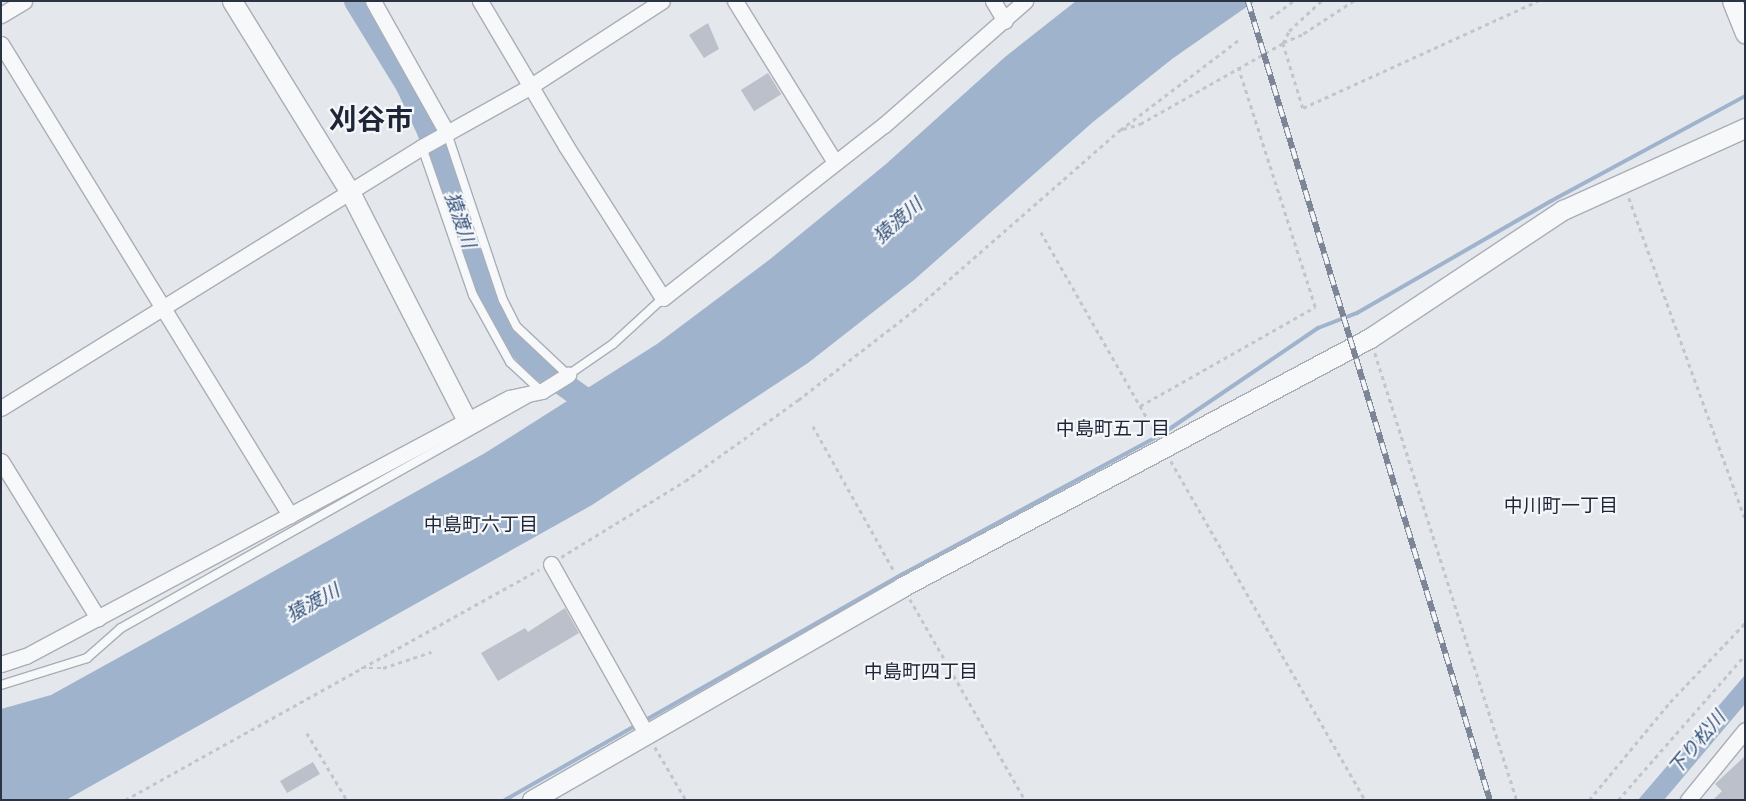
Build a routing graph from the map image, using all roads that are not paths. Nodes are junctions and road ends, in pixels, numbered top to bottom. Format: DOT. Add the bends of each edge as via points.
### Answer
graph roads {
  1 [pos="24,1"];
  2 [pos="232,1"];
  3 [pos="373,1"];
  4 [pos="480,1"];
  5 [pos="662,1"];
  6 [pos="735,1"];
  7 [pos="993,1"];
  8 [pos="1025,1"];
  9 [pos="1732,1"];
  10 [pos="1,15"];
  11 [pos="1005,21"];
  12 [pos="1745,34"];
  13 [pos="1,44"];
  14 [pos="531,86"];
  15 [pos="1745,128"];
  16 [pos="446,133"];
  17 [pos="423,147"];
  18 [pos="835,162"];
  19 [pos="351,194"];
  20 [pos="663,298"];
  21 [pos="163,307"];
  22 [pos="568,375"];
  23 [pos="542,391"];
  24 [pos="1,408"];
  25 [pos="467,421"];
  26 [pos="1,462"];
  27 [pos="290,515"];
  28 [pos="551,564"];
  29 [pos="98,618"];
  30 [pos="1,664"];
  31 [pos="1,685"];
  32 [pos="646,733"];
  33 [pos="1743,737"];
  34 [pos="532,800"];
  35 [pos="1688,800"];
  1 -- 10 [label="street"];
  2 -- 19 [label="street"];
  3 -- 16 [label="street"];
  4 -- 14 [label="street"];
  5 -- 14 [label="street"];
  6 -- 18 [label="street"];
  7 -- 11 [label="street"];
  8 -- 11 [label="street"];
  9 -- 12 [label="street"];
  11 -- 18 [label="street"];
  13 -- 21 [label="street"];
  14 -- 16 [label="street"];
  14 -- 20 [label="street"];
  15 -- 32 [label="street" via="1563,210 1370,338 1292,383 1163,447 902,586"];
  16 -- 17 [label="street"];
  16 -- 22 [label="lane" via="504,300 517,327"];
  17 -- 19 [label="street"];
  17 -- 23 [label="lane" via="473,295 510,362"];
  18 -- 20 [label="street"];
  19 -- 21 [label="street"];
  19 -- 25 [label="street"];
  20 -- 22 [label="lane" via="613,344"];
  21 -- 24 [label="street"];
  21 -- 27 [label="street"];
  22 -- 23 [label="street"];
  23 -- 25 [label="street" via="509,398"];
  23 -- 31 [label="lane" via="121,628 86,658"];
  25 -- 27 [label="street"];
  26 -- 29 [label="street"];
  27 -- 29 [label="street"];
  28 -- 32 [label="street"];
  29 -- 30 [label="street" via="26,656"];
  32 -- 34 [label="street"];
  33 -- 35 [label="street"];
}
